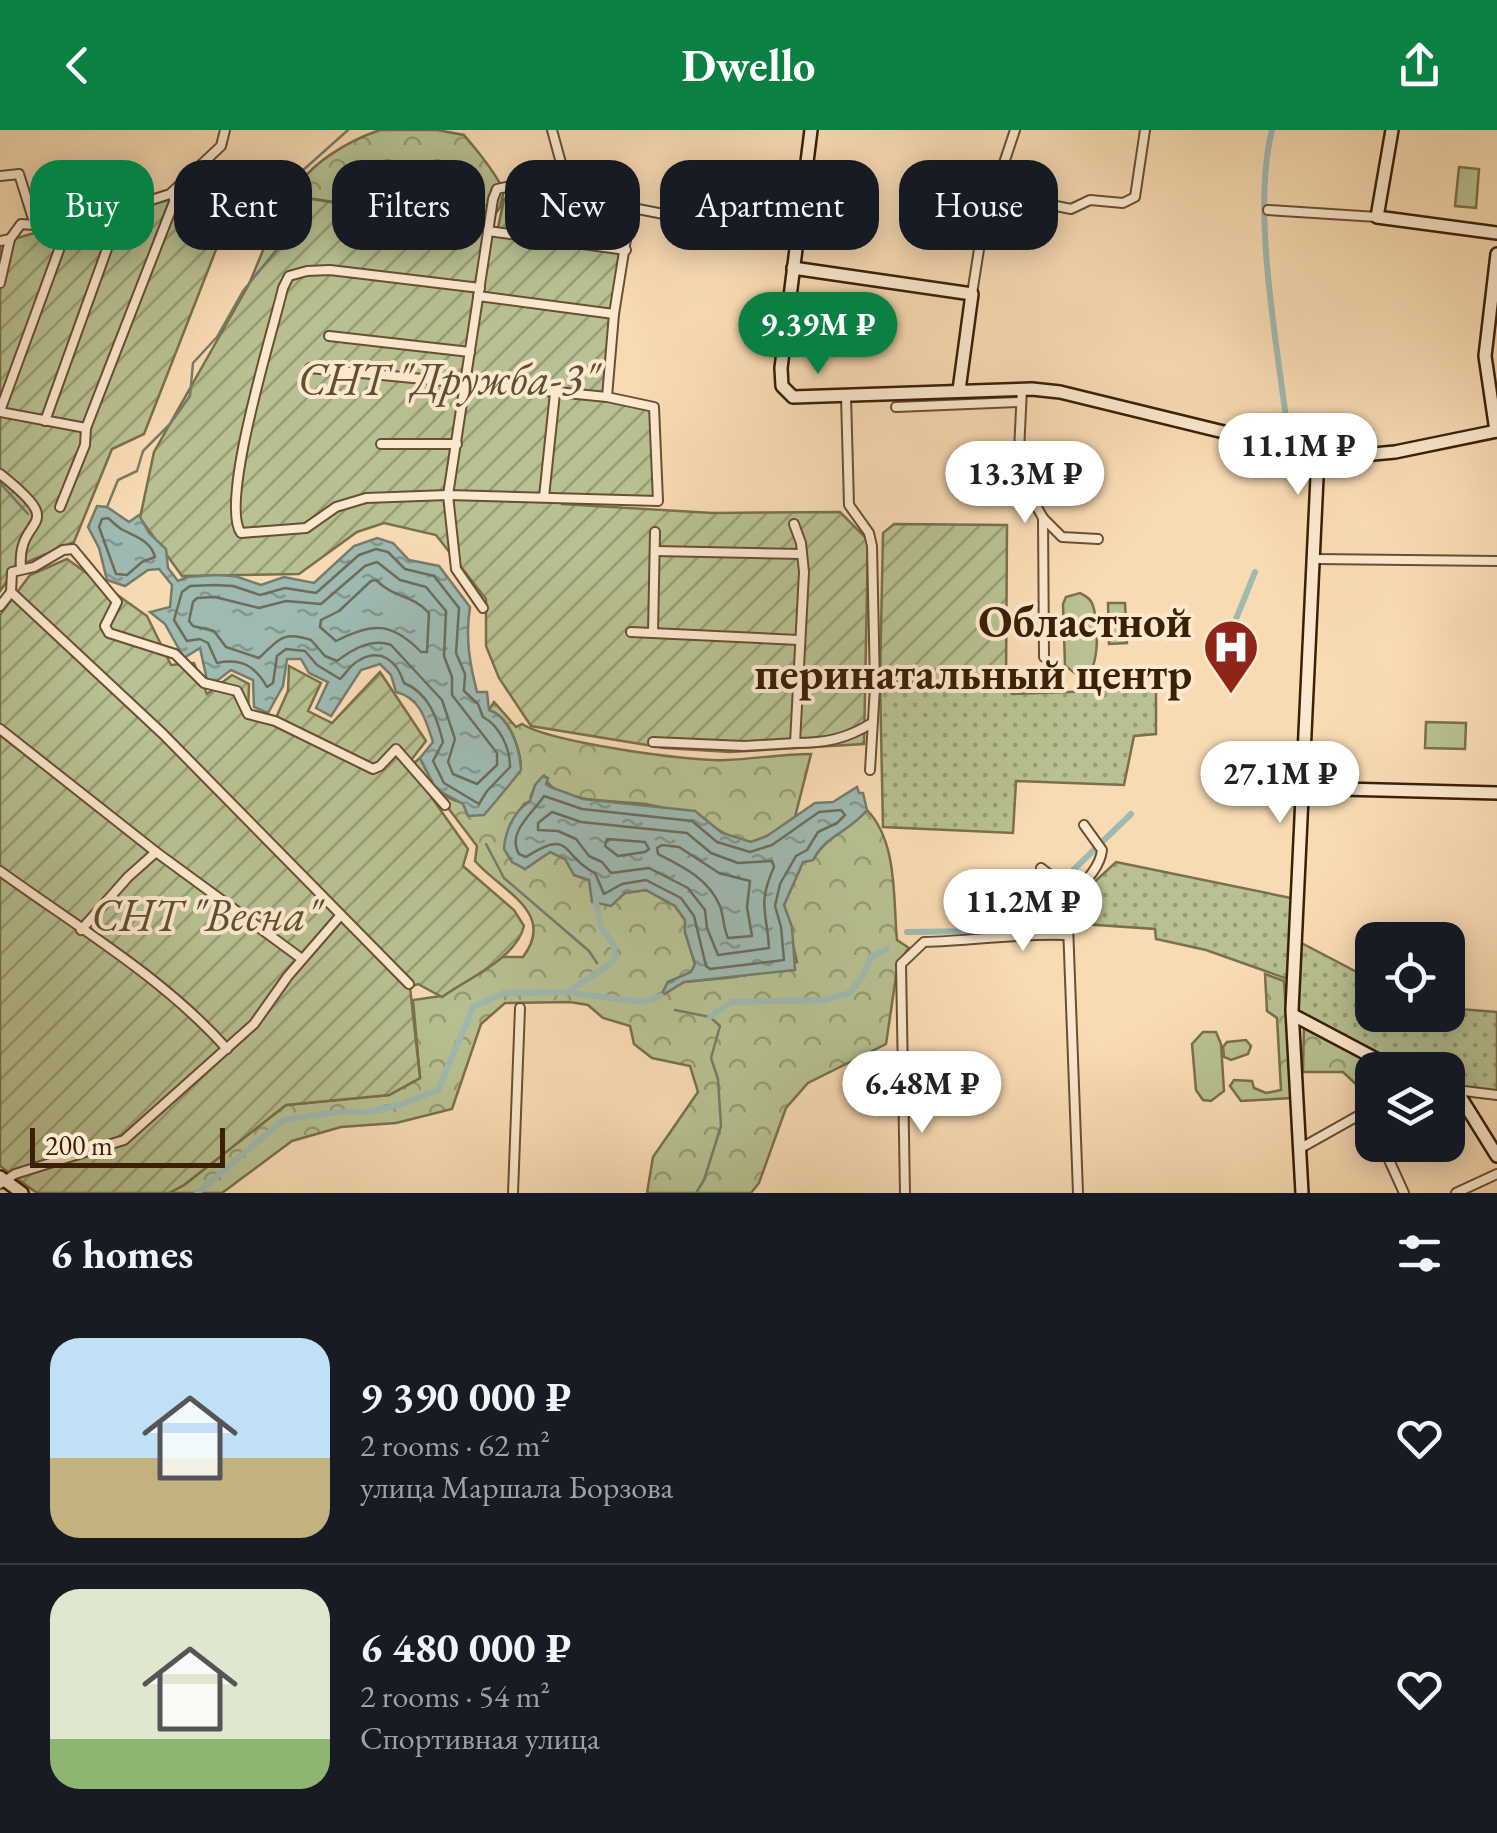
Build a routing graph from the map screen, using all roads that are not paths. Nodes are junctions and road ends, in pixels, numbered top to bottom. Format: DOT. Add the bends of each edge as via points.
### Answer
graph roads {
  1 [pos="225,130"];
  2 [pos="552,130"];
  3 [pos="811,130"];
  4 [pos="1015,130"];
  5 [pos="1144,130"];
  6 [pos="1392,130"];
  7 [pos="206,160"];
  8 [pos="560,160"];
  9 [pos="807,160"];
  10 [pos="1005,160"];
  11 [pos="0,176"];
  12 [pos="505,186"];
  13 [pos="174,192"];
  14 [pos="154,199"];
  15 [pos="174,202"];
  16 [pos="1058,206"];
  17 [pos="30,209"];
  18 [pos="1268,210"];
  19 [pos="1377,217"];
  20 [pos="30,225"];
  21 [pos="488,231"];
  22 [pos="505,233"];
  23 [pos="1497,233"];
  24 [pos="10,239"];
  25 [pos="0,241"];
  26 [pos="59,250"];
  27 [pos="107,250"];
  28 [pos="626,250"];
  29 [pos="795,250"];
  30 [pos="979,250"];
  31 [pos="1497,254"];
  32 [pos="792,268"];
  33 [pos="0,283"];
  34 [pos="479,292"];
  35 [pos="972,294"];
  36 [pos="614,314"];
  37 [pos="329,336"];
  38 [pos="470,352"];
  39 [pos="310,368"];
  40 [pos="466,385"];
  41 [pos="1022,388"];
  42 [pos="959,390"];
  43 [pos="555,394"];
  44 [pos="846,396"];
  45 [pos="607,398"];
  46 [pos="1022,402"];
  47 [pos="896,407"];
  48 [pos="0,412"];
  49 [pos="45,421"];
  50 [pos="86,428"];
  51 [pos="1496,431"];
  52 [pos="382,444"];
  53 [pos="457,444"];
  54 [pos="1318,456"];
  55 [pos="0,474"];
  56 [pos="448,495"];
  57 [pos="544,496"];
  58 [pos="60,506"];
  59 [pos="1043,518"];
  60 [pos="794,524"];
  61 [pos="655,532"];
  62 [pos="1098,539"];
  63 [pos="655,551"];
  64 [pos="802,554"];
  65 [pos="1315,559"];
  66 [pos="1497,560"];
  67 [pos="0,564"];
  68 [pos="16,570"];
  69 [pos="11,592"];
  70 [pos="0,606"];
  71 [pos="484,608"];
  72 [pos="631,632"];
  73 [pos="653,633"];
  74 [pos="799,640"];
  75 [pos="1044,657"];
  76 [pos="872,722"];
  77 [pos="0,729"];
  78 [pos="652,742"];
  79 [pos="795,743"];
  80 [pos="870,770"];
  81 [pos="1304,788"];
  82 [pos="1497,793"];
  83 [pos="445,805"];
  84 [pos="1084,824"];
  85 [pos="156,852"];
  86 [pos="1041,868"];
  87 [pos="0,871"];
  88 [pos="1067,898"];
  89 [pos="340,916"];
  90 [pos="81,930"];
  91 [pos="1066,935"];
  92 [pos="302,959"];
  93 [pos="409,984"];
  94 [pos="520,1008"];
  95 [pos="1293,1014"];
  96 [pos="227,1049"];
  97 [pos="1364,1052"];
  98 [pos="1465,1090"];
  99 [pos="1497,1095"];
  100 [pos="1465,1108"];
  101 [pos="1355,1117"];
  102 [pos="1298,1149"];
  103 [pos="1497,1156"];
  104 [pos="1390,1162"];
  105 [pos="1497,1174"];
  106 [pos="1,1180"];
  107 [pos="22,1193"];
  108 [pos="514,1193"];
  109 [pos="906,1193"];
  110 [pos="1078,1193"];
  111 [pos="1302,1193"];
  112 [pos="1404,1193"];
  113 [pos="1456,1193"];
  1 -- 7 [label="street"];
  2 -- 8 [label="street"];
  3 -- 9 [label="street"];
  4 -- 10 [label="street"];
  5 -- 16 [label="street" via="1135,197"];
  6 -- 19 [label="street"];
  11 -- 17 [label="street" via="19,174"];
  12 -- 21 [label="street" via="492,198"];
  13 -- 14 [label="street"];
  15 -- 50 [label="street"];
  18 -- 19 [label="street"];
  19 -- 23 [label="street"];
  20 -- 24 [label="street" via="22,224"];
  21 -- 22 [label="street"];
  21 -- 34 [label="street"];
  24 -- 25 [label="street"];
  24 -- 33 [label="street"];
  26 -- 48 [label="street"];
  27 -- 49 [label="street"];
  28 -- 36 [label="street"];
  29 -- 32 [label="street"];
  30 -- 35 [label="street"];
  31 -- 51 [label="street" via="1484,356"];
  32 -- 35 [label="street"];
  32 -- 44 [label="street" via="782,386 793,397"];
  34 -- 36 [label="street"];
  34 -- 38 [label="street"];
  34 -- 56 [label="street" via="330,270 289,276 243,446 236,525 242,533 298,529 366,498"];
  35 -- 42 [label="street"];
  36 -- 45 [label="street"];
  37 -- 38 [label="street"];
  38 -- 40 [label="street"];
  39 -- 40 [label="street"];
  40 -- 43 [label="street"];
  40 -- 53 [label="street"];
  41 -- 42 [label="street"];
  41 -- 46 [label="street"];
  41 -- 54 [label="street"];
  42 -- 44 [label="street"];
  43 -- 45 [label="street"];
  43 -- 57 [label="street"];
  44 -- 76 [label="street" via="850,506 872,546"];
  45 -- 57 [label="street" via="654,407 658,502"];
  46 -- 47 [label="street"];
  46 -- 59 [label="street" via="1018,473"];
  48 -- 49 [label="street"];
  49 -- 50 [label="street"];
  50 -- 58 [label="street"];
  51 -- 54 [label="street" via="1368,456"];
  52 -- 53 [label="street"];
  53 -- 56 [label="street"];
  54 -- 65 [label="street"];
  55 -- 68 [label="street" via="36,504 38,517"];
  56 -- 57 [label="street"];
  56 -- 71 [label="street" via="456,569"];
  59 -- 62 [label="street" via="1062,537"];
  59 -- 75 [label="street"];
  60 -- 64 [label="street"];
  61 -- 63 [label="street"];
  63 -- 64 [label="street"];
  63 -- 73 [label="street"];
  64 -- 74 [label="street"];
  65 -- 66 [label="street"];
  65 -- 81 [label="street"];
  67 -- 68 [label="street"];
  68 -- 69 [label="street"];
  68 -- 83 [label="street" via="73,549 117,602 105,626 109,633 175,654 204,683 237,692 248,714 275,720 372,769 396,750"];
  69 -- 70 [label="street"];
  69 -- 89 [label="street" via="163,734"];
  72 -- 73 [label="street"];
  73 -- 74 [label="street"];
  74 -- 79 [label="street"];
  76 -- 79 [label="street" via="848,737"];
  76 -- 80 [label="street"];
  77 -- 85 [label="street"];
  78 -- 79 [label="street"];
  81 -- 82 [label="street"];
  81 -- 95 [label="street"];
  84 -- 88 [label="street" via="1101,861"];
  85 -- 90 [label="street"];
  85 -- 92 [label="street"];
  86 -- 88 [label="street"];
  87 -- 90 [label="street"];
  88 -- 91 [label="street"];
  89 -- 92 [label="street"];
  89 -- 93 [label="street"];
  90 -- 96 [label="street"];
  91 -- 109 [label="street" via="924,942 900,964"];
  91 -- 110 [label="street"];
  92 -- 96 [label="street"];
  94 -- 108 [label="street"];
  95 -- 97 [label="street"];
  95 -- 102 [label="street"];
  96 -- 106 [label="street" via="124,1140"];
  98 -- 99 [label="street"];
  100 -- 103 [label="street"];
  101 -- 102 [label="street"];
  102 -- 111 [label="street"];
  104 -- 112 [label="street"];
  105 -- 113 [label="street"];
  106 -- 107 [label="street"];
}
